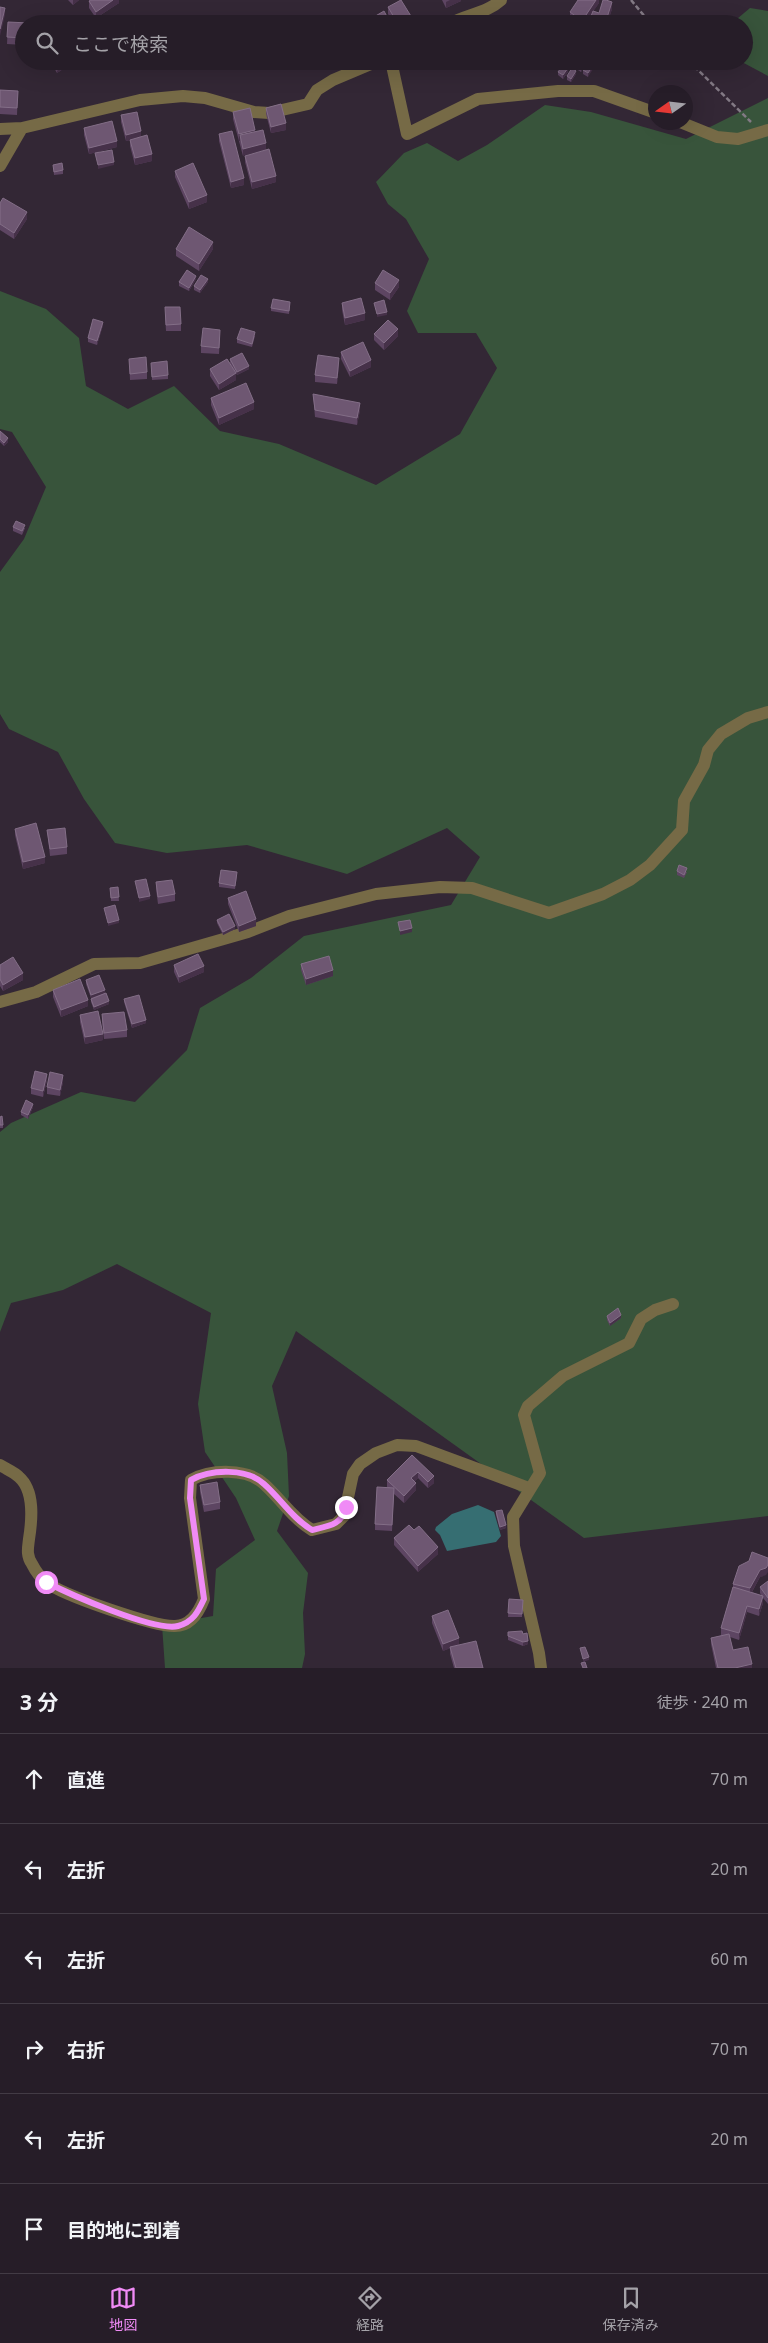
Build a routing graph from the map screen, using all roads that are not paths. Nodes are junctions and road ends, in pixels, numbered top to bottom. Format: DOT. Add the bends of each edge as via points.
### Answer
graph roads {
  1 [pos="502,0"];
  2 [pos="469,15"];
  3 [pos="356,70"];
  4 [pos="393,70"];
  5 [pos="648,110"];
  6 [pos="693,127"];
  7 [pos="22,128"];
  8 [pos="0,129"];
  9 [pos="765,131"];
  10 [pos="0,166"];
  11 [pos="768,712"];
  12 [pos="0,1002"];
  13 [pos="673,1304"];
  14 [pos="0,1465"];
  15 [pos="529,1488"];
  16 [pos="541,1668"];
  1 -- 2 [label="street" via="491,9"];
  3 -- 7 [label="street" via="317,90 308,104 270,113 183,96 140,100"];
  4 -- 5 [label="street" via="407,134 478,99 558,91 594,90"];
  6 -- 9 [label="street" via="716,136 738,139"];
  7 -- 8 [label="street"];
  7 -- 10 [label="street"];
  11 -- 12 [label="street" via="748,718 721,734 708,750 704,766 684,801 682,830 650,865 603,894 549,913 472,888 440,887 376,894 289,916 248,932 140,962 94,964 36,992"];
  13 -- 15 [label="street" via="654,1310 641,1320 629,1343 563,1376 528,1406 524,1416 540,1473"];
  14 -- 15 [label="street" via="20,1478 28,1491 33,1518 27,1553 46,1582 148,1622 176,1626 190,1621 204,1599 190,1498 191,1480 202,1474 228,1470 262,1482 300,1522 312,1530 336,1524 344,1516 353,1474 360,1464 397,1445 416,1446"];
  15 -- 16 [label="street" via="513,1517 514,1546"];
}
